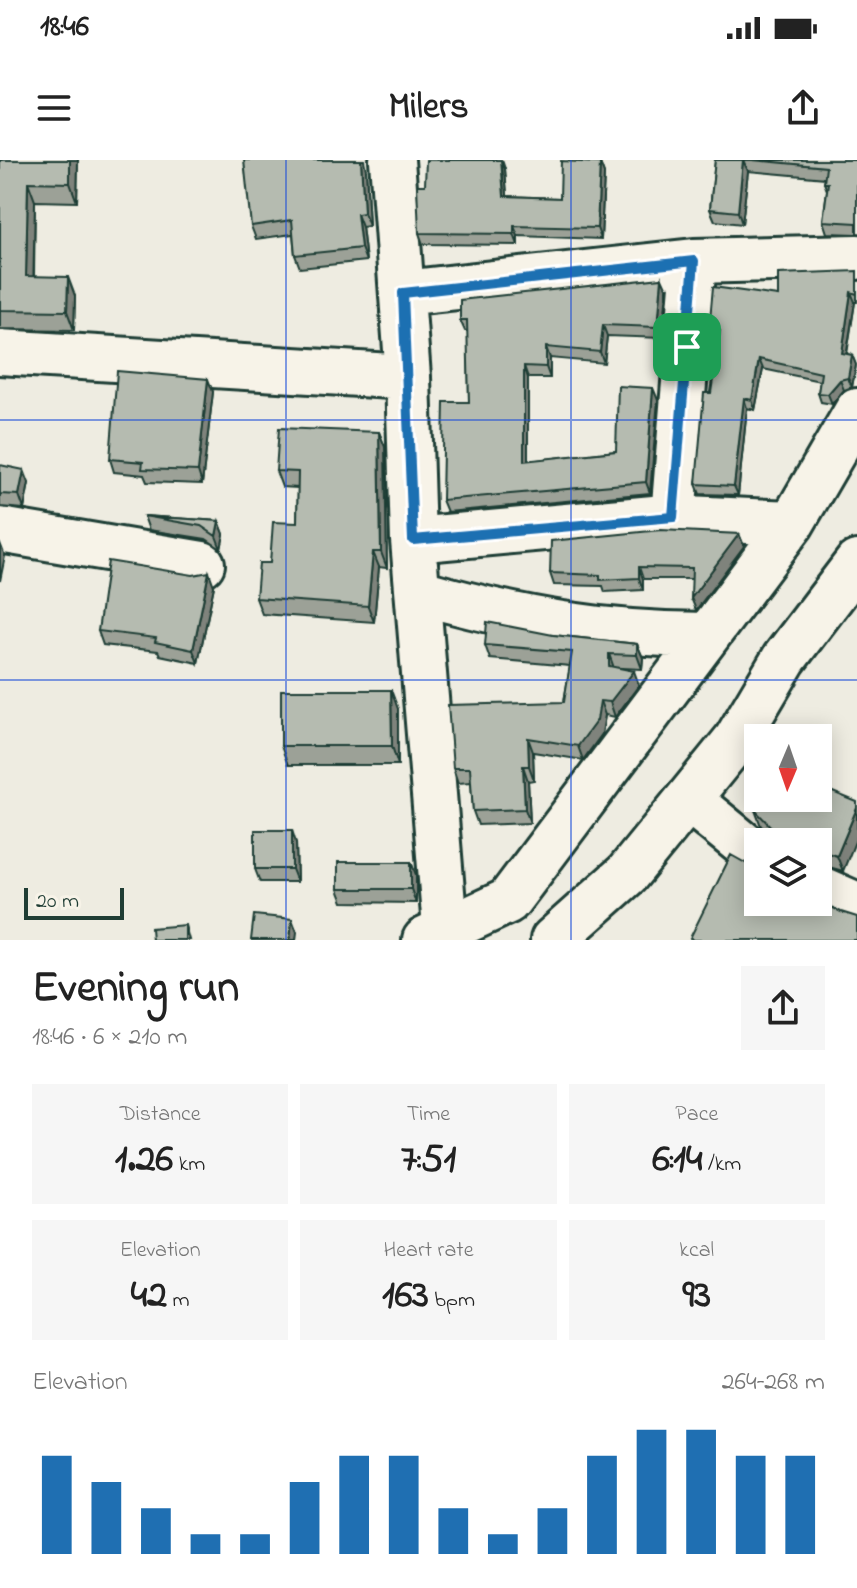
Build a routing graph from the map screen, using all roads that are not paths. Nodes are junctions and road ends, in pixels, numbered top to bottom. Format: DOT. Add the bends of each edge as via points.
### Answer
graph roads {
  1 [pos="392,160"];
  2 [pos="857,257"];
  3 [pos="694,261"];
  4 [pos="403,293"];
  5 [pos="0,352"];
  6 [pos="408,377"];
  7 [pos="857,411"];
  8 [pos="673,517"];
  9 [pos="792,523"];
  10 [pos="0,530"];
  11 [pos="413,540"];
  12 [pos="857,563"];
  13 [pos="202,564"];
  14 [pos="420,592"];
  15 [pos="707,635"];
  16 [pos="688,799"];
  17 [pos="744,845"];
  18 [pos="832,894"];
  19 [pos="857,905"];
  20 [pos="439,937"];
  21 [pos="553,940"];
  1 -- 4 [label="street"];
  2 -- 3 [label="street"];
  3 -- 4 [label="street"];
  3 -- 8 [label="street"];
  4 -- 6 [label="street"];
  5 -- 6 [label="street"];
  6 -- 11 [label="street"];
  7 -- 9 [label="street"];
  8 -- 9 [label="street"];
  8 -- 11 [label="street"];
  9 -- 15 [label="street"];
  10 -- 13 [label="street"];
  11 -- 14 [label="street"];
  12 -- 16 [label="street" via="784,659 736,740"];
  14 -- 15 [label="street" via="507,617 638,635"];
  14 -- 20 [label="street"];
  15 -- 20 [label="street" via="508,901"];
  16 -- 17 [label="street"];
  16 -- 21 [label="street" via="627,874"];
  18 -- 19 [label="street"];
}
